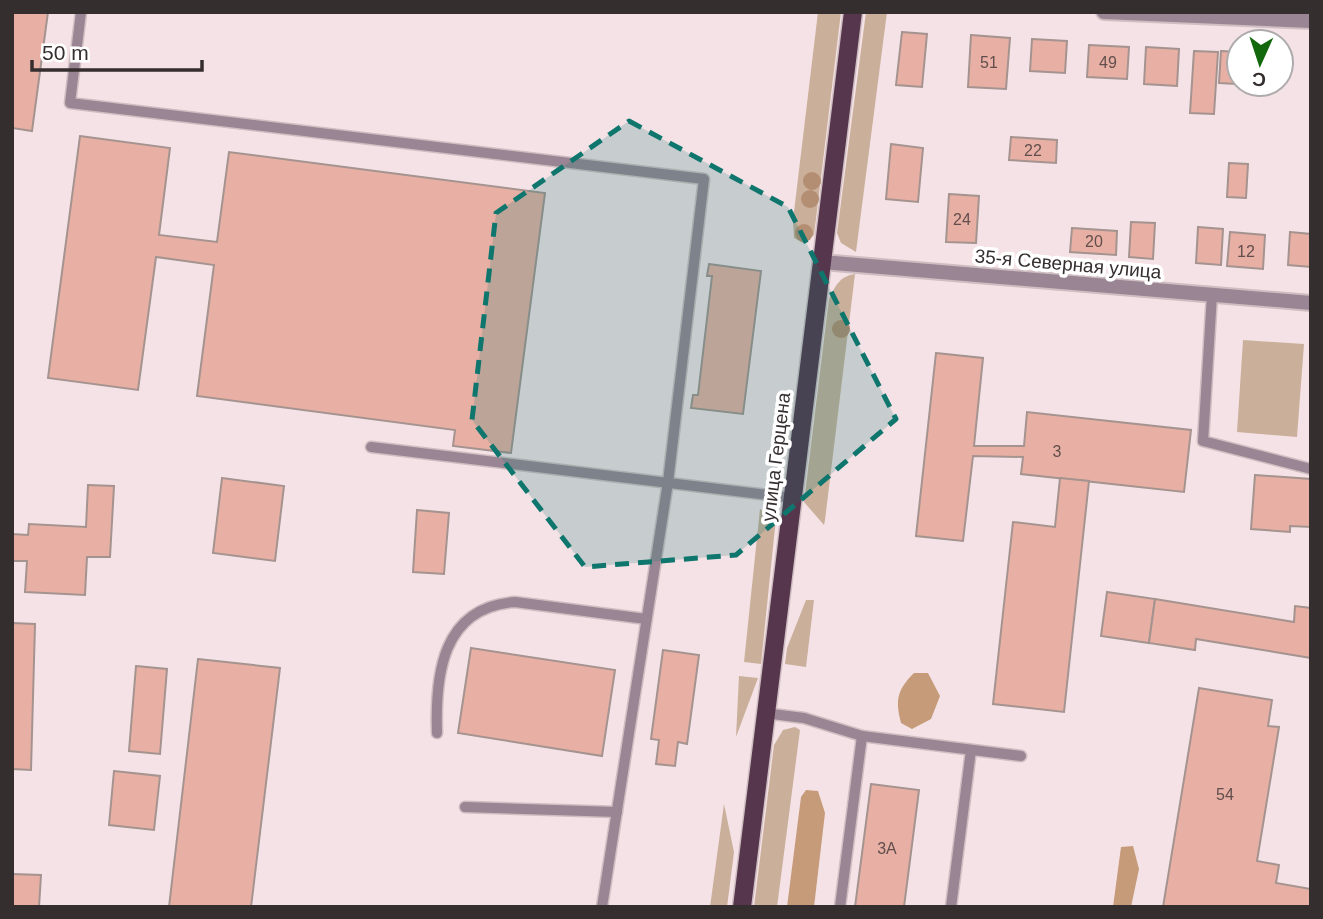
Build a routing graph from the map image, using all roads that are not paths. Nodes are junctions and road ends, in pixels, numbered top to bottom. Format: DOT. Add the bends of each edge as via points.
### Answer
graph roads {
  1 [pos="81,12"];
  2 [pos="853,12"];
  3 [pos="1104,12"];
  4 [pos="1311,21"];
  5 [pos="822,262"];
  6 [pos="1212,295"];
  7 [pos="1311,303"];
  8 [pos="370,447"];
  9 [pos="1311,469"];
  10 [pos="668,482"];
  11 [pos="793,498"];
  12 [pos="646,620"];
  13 [pos="764,713"];
  14 [pos="437,733"];
  15 [pos="862,736"];
  16 [pos="971,750"];
  17 [pos="1021,756"];
  18 [pos="465,807"];
  19 [pos="617,812"];
  20 [pos="602,907"];
  21 [pos="741,907"];
  22 [pos="840,907"];
  23 [pos="951,907"];
  1 -- 10 [label="lane" via="70,103 704,179"];
  2 -- 5 [label="main road, улица Герцена"];
  3 -- 4 [label="street"];
  5 -- 6 [label="street, 35-я Северная улица"];
  5 -- 11 [label="main road, улица Герцена"];
  6 -- 7 [label="street, 35-я Северная улица"];
  6 -- 9 [label="lane" via="1203,442"];
  8 -- 10 [label="lane"];
  10 -- 11 [label="lane"];
  10 -- 12 [label="lane"];
  11 -- 13 [label="main road, улица Герцена"];
  12 -- 14 [label="lane" via="515,602 480,611 460,626 447,645 436,695"];
  12 -- 19 [label="lane"];
  13 -- 15 [label="lane" via="804,718"];
  13 -- 21 [label="main road, улица Герцена"];
  15 -- 16 [label="lane"];
  15 -- 22 [label="lane"];
  16 -- 17 [label="lane"];
  16 -- 23 [label="lane"];
  18 -- 19 [label="lane"];
  19 -- 20 [label="lane"];
}
